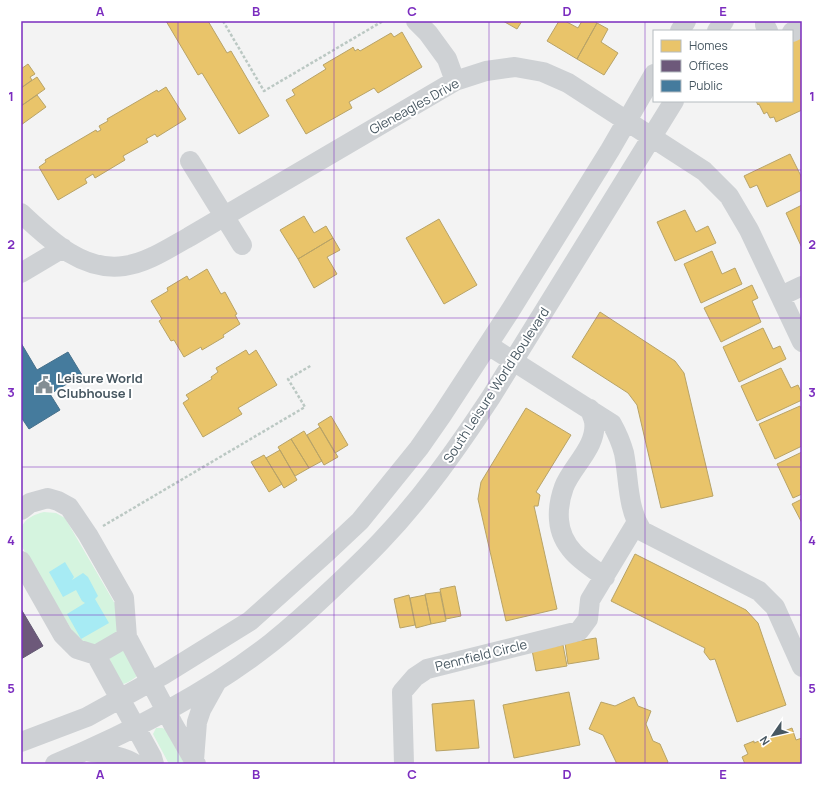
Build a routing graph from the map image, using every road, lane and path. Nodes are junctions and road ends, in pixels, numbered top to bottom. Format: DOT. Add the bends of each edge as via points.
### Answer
graph roads {
  1 [pos="223,21"];
  2 [pos="383,21"];
  3 [pos="416,21"];
  4 [pos="686,21"];
  5 [pos="724,21"];
  6 [pos="802,27"];
  7 [pos="681,30"];
  8 [pos="719,30"];
  9 [pos="793,32"];
  10 [pos="653,76"];
  11 [pos="455,80"];
  12 [pos="673,102"];
  13 [pos="626,121"];
  14 [pos="652,137"];
  15 [pos="190,160"];
  16 [pos="21,213"];
  17 [pos="224,216"];
  18 [pos="242,245"];
  19 [pos="63,248"];
  20 [pos="21,273"];
  21 [pos="802,286"];
  22 [pos="781,296"];
  23 [pos="802,342"];
  24 [pos="488,344"];
  25 [pos="513,361"];
  26 [pos="312,365"];
  27 [pos="590,409"];
  28 [pos="21,510"];
  29 [pos="636,522"];
  30 [pos="88,535"];
  31 [pos="21,561"];
  32 [pos="605,577"];
  33 [pos="127,637"];
  34 [pos="96,655"];
  35 [pos="802,667"];
  36 [pos="217,681"];
  37 [pos="151,682"];
  38 [pos="121,699"];
  39 [pos="166,711"];
  40 [pos="136,728"];
  41 [pos="21,742"];
  42 [pos="85,751"];
  43 [pos="195,762"];
  44 [pos="55,764"];
  45 [pos="135,764"];
  46 [pos="154,764"];
  47 [pos="404,764"];
  1 -- 2 [label="path" via="264,91"];
  3 -- 11 [label="street" via="447,60"];
  4 -- 7 [label="street"];
  5 -- 8 [label="street"];
  6 -- 9 [label="street"];
  10 -- 13 [label="street"];
  11 -- 13 [label="street, Gleneagles Drive" via="486,71 515,67 543,72 568,83"];
  11 -- 17 [label="street, Gleneagles Drive"];
  12 -- 14 [label="street, South Leisure World Boulevard"];
  13 -- 14 [label="street, Gleneagles Drive"];
  13 -- 24 [label="street"];
  14 -- 22 [label="street, Gleneagles Drive" via="704,171 729,196 749,230"];
  14 -- 25 [label="street, South Leisure World Boulevard"];
  15 -- 17 [label="street"];
  16 -- 19 [label="street, Gleneagles Drive"];
  17 -- 18 [label="street"];
  17 -- 19 [label="street, Gleneagles Drive" via="152,257 124,266 97,265 76,257"];
  19 -- 20 [label="street"];
  21 -- 22 [label="street"];
  22 -- 23 [label="street, Gleneagles Drive"];
  24 -- 25 [label="street"];
  24 -- 37 [label="street" via="419,448 360,521 250,620"];
  25 -- 27 [label="street"];
  25 -- 36 [label="street, South Leisure World Boulevard" via="468,432 382,540 310,610 277,638"];
  26 -- 30 [label="path" via="288,379 305,407"];
  27 -- 29 [label="street" via="612,424 620,438"];
  27 -- 32 [label="street" via="594,422 592,438 564,486 558,507 559,526 565,544 576,557"];
  28 -- 30 [label="street" via="30,503 48,498 58,501 69,507"];
  29 -- 32 [label="street, Pennfield Circle"];
  29 -- 35 [label="street" via="642,531 759,591 775,607"];
  30 -- 33 [label="street" via="124,598"];
  31 -- 34 [label="street" via="63,634 77,649"];
  32 -- 47 [label="street, Pennfield Circle" via="590,600 588,619 579,631 426,669 415,677 402,692"];
  33 -- 34 [label="street"];
  33 -- 37 [label="street"];
  34 -- 38 [label="street"];
  36 -- 39 [label="street, South Leisure World Boulevard"];
  36 -- 43 [label="street" via="197,722"];
  37 -- 38 [label="street"];
  37 -- 39 [label="street"];
  38 -- 40 [label="street"];
  38 -- 41 [label="street" via="86,717"];
  39 -- 40 [label="street, South Leisure World Boulevard"];
  39 -- 43 [label="street"];
  40 -- 42 [label="street, South Leisure World Boulevard"];
  40 -- 46 [label="street"];
  42 -- 44 [label="street, South Leisure World Boulevard"];
  42 -- 45 [label="street" via="119,757"];
}
